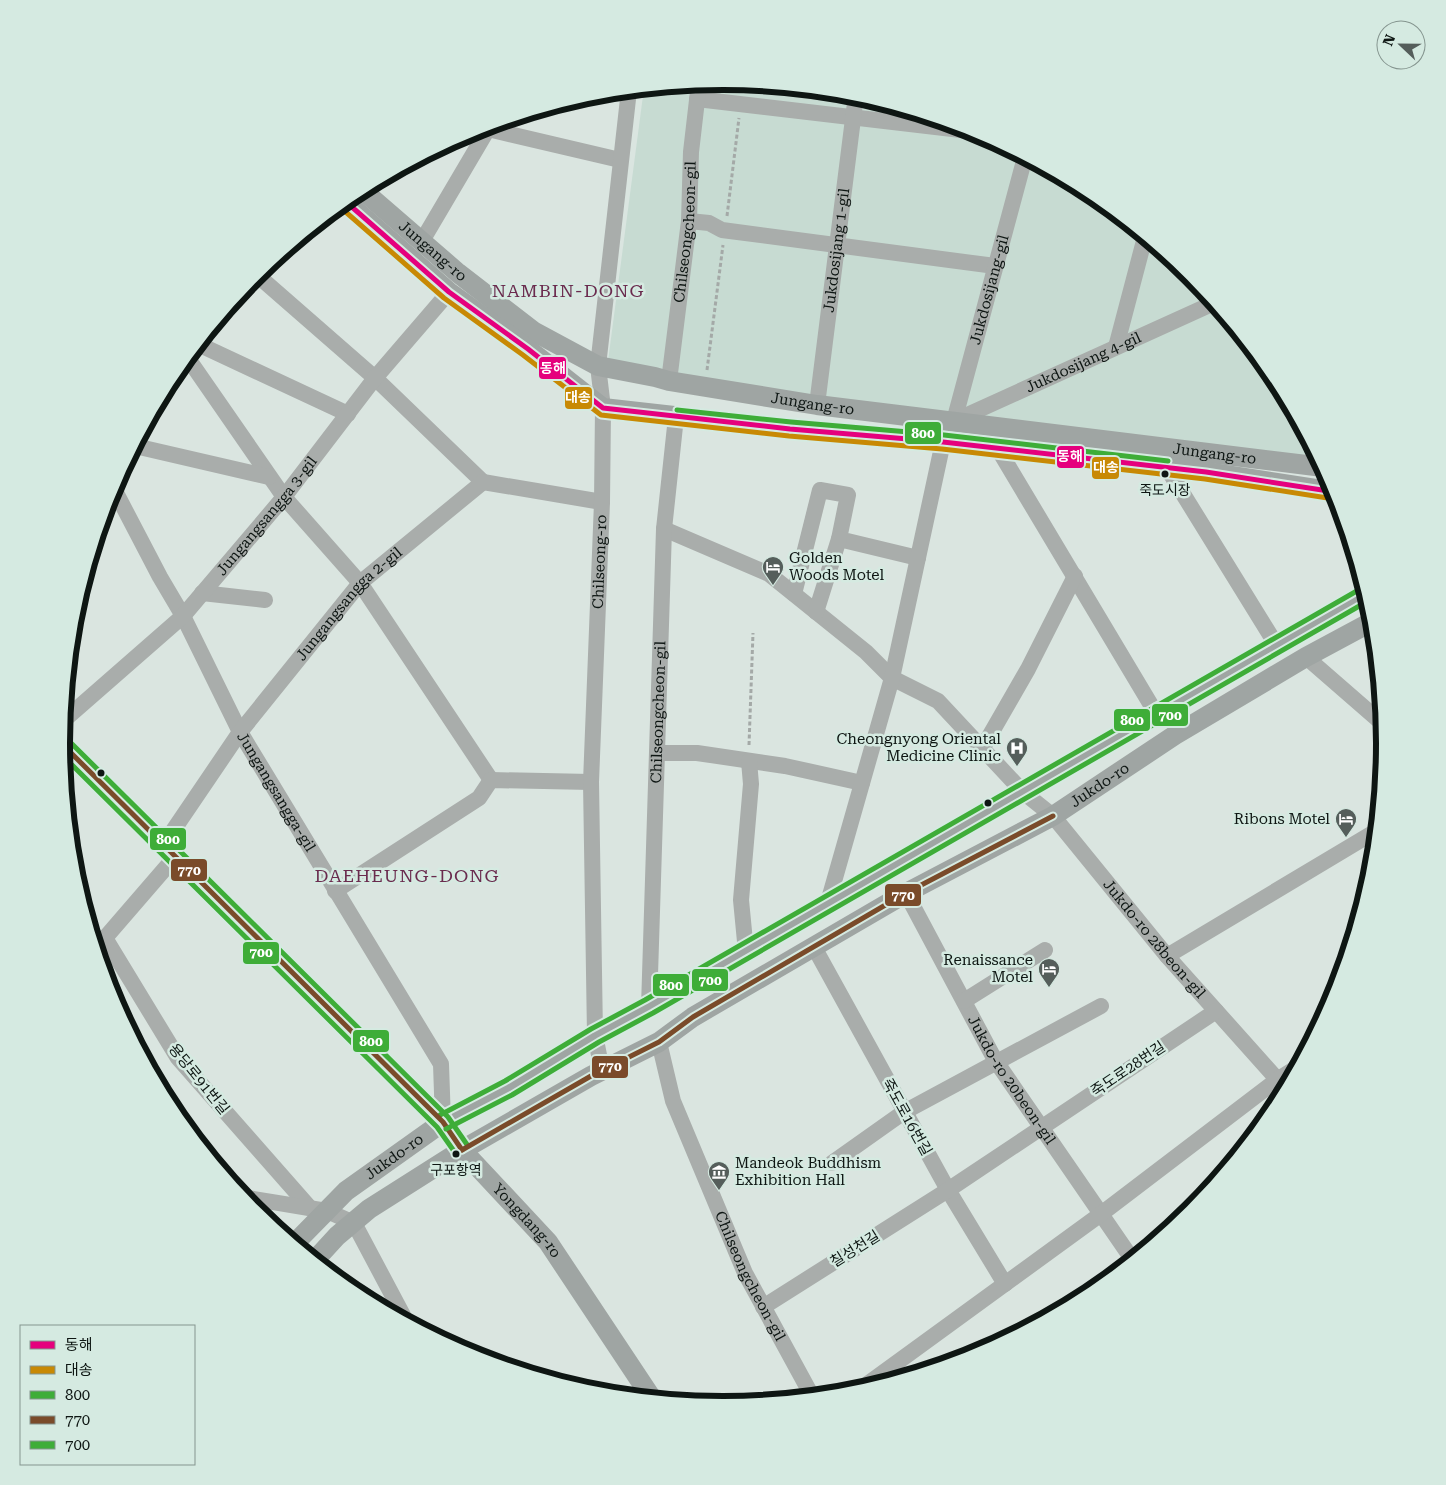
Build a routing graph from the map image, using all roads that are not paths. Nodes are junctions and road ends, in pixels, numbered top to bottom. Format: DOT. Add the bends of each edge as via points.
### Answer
graph roads {
  1 [pos="698,91"];
  2 [pos="629,96"];
  3 [pos="855,103"];
  4 [pos="854,118"];
  5 [pos="944,128"];
  6 [pos="498,130"];
  7 [pos="482,136"];
  8 [pos="620,160"];
  9 [pos="1023,163"];
  10 [pos="368,195"];
  11 [pos="351,206"];
  12 [pos="689,221"];
  13 [pos="422,241"];
  14 [pos="1143,243"];
  15 [pos="838,244"];
  16 [pos="995,266"];
  17 [pos="262,280"];
  18 [pos="449,292"];
  19 [pos="1208,306"];
  20 [pos="204,347"];
  21 [pos="1116,347"];
  22 [pos="192,364"];
  23 [pos="598,366"];
  24 [pos="375,378"];
  25 [pos="670,381"];
  26 [pos="817,405"];
  27 [pos="603,408"];
  28 [pos="348,414"];
  29 [pos="676,417"];
  30 [pos="954,421"];
  31 [pos="943,442"];
  32 [pos="141,447"];
  33 [pos="998,449"];
  34 [pos="1314,466"];
  35 [pos="1167,468"];
  36 [pos="269,477"];
  37 [pos="483,482"];
  38 [pos="1325,491"];
  39 [pos="118,497"];
  40 [pos="284,497"];
  41 [pos="602,502"];
  42 [pos="664,530"];
  43 [pos="839,539"];
  44 [pos="918,558"];
  45 [pos="1074,576"];
  46 [pos="360,583"];
  47 [pos="202,593"];
  48 [pos="794,594"];
  49 [pos="1359,598"];
  50 [pos="265,600"];
  51 [pos="816,612"];
  52 [pos="183,616"];
  53 [pos="1365,625"];
  54 [pos="1277,646"];
  55 [pos="1306,657"];
  56 [pos="892,678"];
  57 [pos="71,714"];
  58 [pos="1157,715"];
  59 [pos="1375,717"];
  60 [pos="240,732"];
  61 [pos="982,749"];
  62 [pos="70,752"];
  63 [pos="657,754"];
  64 [pos="749,761"];
  65 [pos="490,780"];
  66 [pos="591,782"];
  67 [pos="862,783"];
  68 [pos="1023,792"];
  69 [pos="1053,816"];
  70 [pos="1369,835"];
  71 [pos="169,850"];
  72 [pos="336,891"];
  73 [pos="906,893"];
  74 [pos="827,906"];
  75 [pos="100,936"];
  76 [pos="101,940"];
  77 [pos="814,947"];
  78 [pos="1045,950"];
  79 [pos="746,952"];
  80 [pos="1167,956"];
  81 [pos="964,1001"];
  82 [pos="1101,1006"];
  83 [pos="649,1007"];
  84 [pos="1216,1011"];
  85 [pos="595,1036"];
  86 [pos="659,1042"];
  87 [pos="997,1062"];
  88 [pos="602,1070"];
  89 [pos="1280,1083"];
  90 [pos="1278,1086"];
  91 [pos="904,1112"];
  92 [pos="443,1122"];
  93 [pos="1041,1128"];
  94 [pos="462,1150"];
  95 [pos="832,1164"];
  96 [pos="948,1190"];
  97 [pos="257,1200"];
  98 [pos="318,1210"];
  99 [pos="1101,1214"];
  100 [pos="354,1222"];
  101 [pos="298,1238"];
  102 [pos="1129,1254"];
  103 [pos="319,1256"];
  104 [pos="1005,1284"];
  105 [pos="763,1307"];
  106 [pos="400,1310"];
  107 [pos="878,1376"];
  108 [pos="809,1390"];
  109 [pos="646,1391"];
  1 -- 4 [label="street"];
  1 -- 12 [label="street, Chilseongcheon-gil" via="690,152"];
  2 -- 8 [label="street, Chilseong-ro"];
  3 -- 4 [label="street, Jukdosijang 1-gil"];
  4 -- 5 [label="street"];
  4 -- 15 [label="street, Jukdosijang 1-gil"];
  6 -- 8 [label="street"];
  7 -- 13 [label="street"];
  8 -- 23 [label="street, Chilseong-ro"];
  9 -- 16 [label="street, Jukdosijang-gil"];
  10 -- 13 [label="main road, Jungang-ro"];
  11 -- 18 [label="main road, Jungang-ro"];
  12 -- 15 [label="street" via="709,223 725,230"];
  12 -- 25 [label="street, Chilseongcheon-gil"];
  13 -- 23 [label="main road, Jungang-ro" via="533,331"];
  14 -- 21 [label="street"];
  15 -- 16 [label="street"];
  15 -- 26 [label="street, Jukdosijang 1-gil"];
  16 -- 30 [label="street, Jukdosijang-gil"];
  17 -- 24 [label="street"];
  18 -- 24 [label="street, Jungangsangga 3-gil"];
  18 -- 27 [label="main road, Jungang-ro"];
  19 -- 21 [label="street, Jukdosijang 4-gil"];
  20 -- 28 [label="street"];
  21 -- 30 [label="street, Jukdosijang 4-gil"];
  22 -- 36 [label="street"];
  23 -- 25 [label="main road, Jungang-ro"];
  23 -- 27 [label="street, Chilseong-ro"];
  24 -- 28 [label="street, Jungangsangga 3-gil"];
  24 -- 37 [label="street"];
  25 -- 26 [label="main road, Jungang-ro"];
  26 -- 30 [label="main road, Jungang-ro"];
  27 -- 29 [label="main road, Jungang-ro"];
  27 -- 41 [label="street, Chilseong-ro"];
  28 -- 40 [label="street, Jungangsangga 3-gil"];
  29 -- 31 [label="main road, Jungang-ro"];
  29 -- 42 [label="street, Chilseongcheon-gil"];
  30 -- 34 [label="main road, Jungang-ro"];
  31 -- 33 [label="main road, Jungang-ro"];
  31 -- 44 [label="street"];
  32 -- 36 [label="street"];
  33 -- 35 [label="main road, Jungang-ro"];
  33 -- 45 [label="street"];
  35 -- 38 [label="main road, Jungang-ro"];
  35 -- 54 [label="street"];
  36 -- 40 [label="street"];
  37 -- 41 [label="street"];
  37 -- 46 [label="street, Jungangsangga 2-gil"];
  39 -- 52 [label="street, Jungangsangga-gil"];
  40 -- 46 [label="street"];
  40 -- 47 [label="street, Jungangsangga 3-gil"];
  41 -- 66 [label="street, Chilseong-ro"];
  42 -- 48 [label="street, Jukdo-ro 28beon-gil" via="769,574"];
  42 -- 63 [label="street, Chilseongcheon-gil"];
  43 -- 44 [label="street"];
  43 -- 48 [label="street" via="848,495 820,490"];
  43 -- 51 [label="street"];
  44 -- 56 [label="street"];
  45 -- 58 [label="street"];
  45 -- 61 [label="street" via="1028,669"];
  46 -- 60 [label="street, Jungangsangga 2-gil"];
  46 -- 65 [label="street"];
  47 -- 50 [label="street"];
  47 -- 52 [label="street, Jungangsangga 3-gil"];
  48 -- 51 [label="street, Jukdo-ro 28beon-gil"];
  49 -- 54 [label="main road, Jukdo-ro"];
  51 -- 56 [label="street, Jukdo-ro 28beon-gil" via="866,652"];
  52 -- 57 [label="street, Jungangsangga 3-gil"];
  52 -- 60 [label="street, Jungangsangga-gil"];
  53 -- 55 [label="main road, Jukdo-ro"];
  54 -- 58 [label="main road, Jukdo-ro"];
  55 -- 59 [label="street"];
  55 -- 69 [label="main road, Jukdo-ro" via="1175,735"];
  56 -- 61 [label="street, Jukdo-ro 28beon-gil" via="938,701"];
  56 -- 67 [label="street"];
  58 -- 68 [label="main road, Jukdo-ro"];
  60 -- 71 [label="street, Jungangsangga 2-gil"];
  60 -- 72 [label="street, Jungangsangga-gil"];
  61 -- 68 [label="street, Jukdo-ro 28beon-gil"];
  62 -- 71 [label="main road, Yongdang-ro"];
  63 -- 64 [label="street" via="697,753"];
  63 -- 83 [label="street, Chilseongcheon-gil"];
  64 -- 67 [label="street"];
  64 -- 79 [label="street" via="741,900"];
  65 -- 66 [label="street"];
  65 -- 72 [label="street" via="479,798"];
  66 -- 85 [label="street, Chilseong-ro"];
  67 -- 74 [label="street"];
  68 -- 69 [label="street, Jukdo-ro 28beon-gil"];
  68 -- 74 [label="main road, Jukdo-ro"];
  69 -- 73 [label="main road, Jukdo-ro"];
  69 -- 80 [label="street, Jukdo-ro 28beon-gil"];
  70 -- 80 [label="street"];
  71 -- 75 [label="street, Jungangsangga 2-gil"];
  71 -- 92 [label="main road, Yongdang-ro"];
  72 -- 92 [label="street, Jungangsangga-gil" via="441,1064"];
  73 -- 77 [label="main road, Jukdo-ro"];
  73 -- 81 [label="street, Jukdo-ro 20beon-gil"];
  74 -- 79 [label="main road, Jukdo-ro"];
  76 -- 98 [label="street, 용당로91번길" via="178,1058"];
  77 -- 86 [label="main road, Jukdo-ro" via="694,1017"];
  77 -- 91 [label="street, 죽도로16번길"];
  78 -- 81 [label="street"];
  79 -- 83 [label="main road, Jukdo-ro"];
  80 -- 84 [label="street, Jukdo-ro 28beon-gil"];
  81 -- 87 [label="street, Jukdo-ro 20beon-gil"];
  82 -- 87 [label="street"];
  83 -- 85 [label="main road, Jukdo-ro"];
  84 -- 89 [label="street, Jukdo-ro 28beon-gil"];
  84 -- 93 [label="street, 죽도로28번길"];
  85 -- 88 [label="street, Chilseong-ro"];
  85 -- 92 [label="main road, Jukdo-ro" via="509,1088"];
  86 -- 88 [label="main road, Jukdo-ro"];
  86 -- 105 [label="street, Chilseongcheon-gil" via="673,1101 745,1273"];
  87 -- 91 [label="street"];
  87 -- 93 [label="street, Jukdo-ro 20beon-gil"];
  88 -- 94 [label="main road, Jukdo-ro"];
  90 -- 99 [label="street"];
  91 -- 95 [label="street"];
  91 -- 96 [label="street, 죽도로16번길"];
  92 -- 94 [label="main road, Yongdang-ro"];
  92 -- 98 [label="main road, Jukdo-ro"];
  93 -- 96 [label="street, 죽도로28번길"];
  93 -- 99 [label="street, Jukdo-ro 20beon-gil"];
  94 -- 100 [label="main road, Jukdo-ro"];
  94 -- 109 [label="main road, Yongdang-ro" via="548,1242"];
  96 -- 104 [label="street, 죽도로16번길"];
  96 -- 105 [label="street, 칠성천길"];
  97 -- 98 [label="street"];
  98 -- 100 [label="street"];
  98 -- 101 [label="main road, Jukdo-ro"];
  99 -- 102 [label="street, Jukdo-ro 20beon-gil"];
  99 -- 104 [label="street"];
  100 -- 103 [label="main road, Jukdo-ro"];
  100 -- 106 [label="street"];
  104 -- 107 [label="street"];
  105 -- 108 [label="street, Chilseongcheon-gil"];
}
